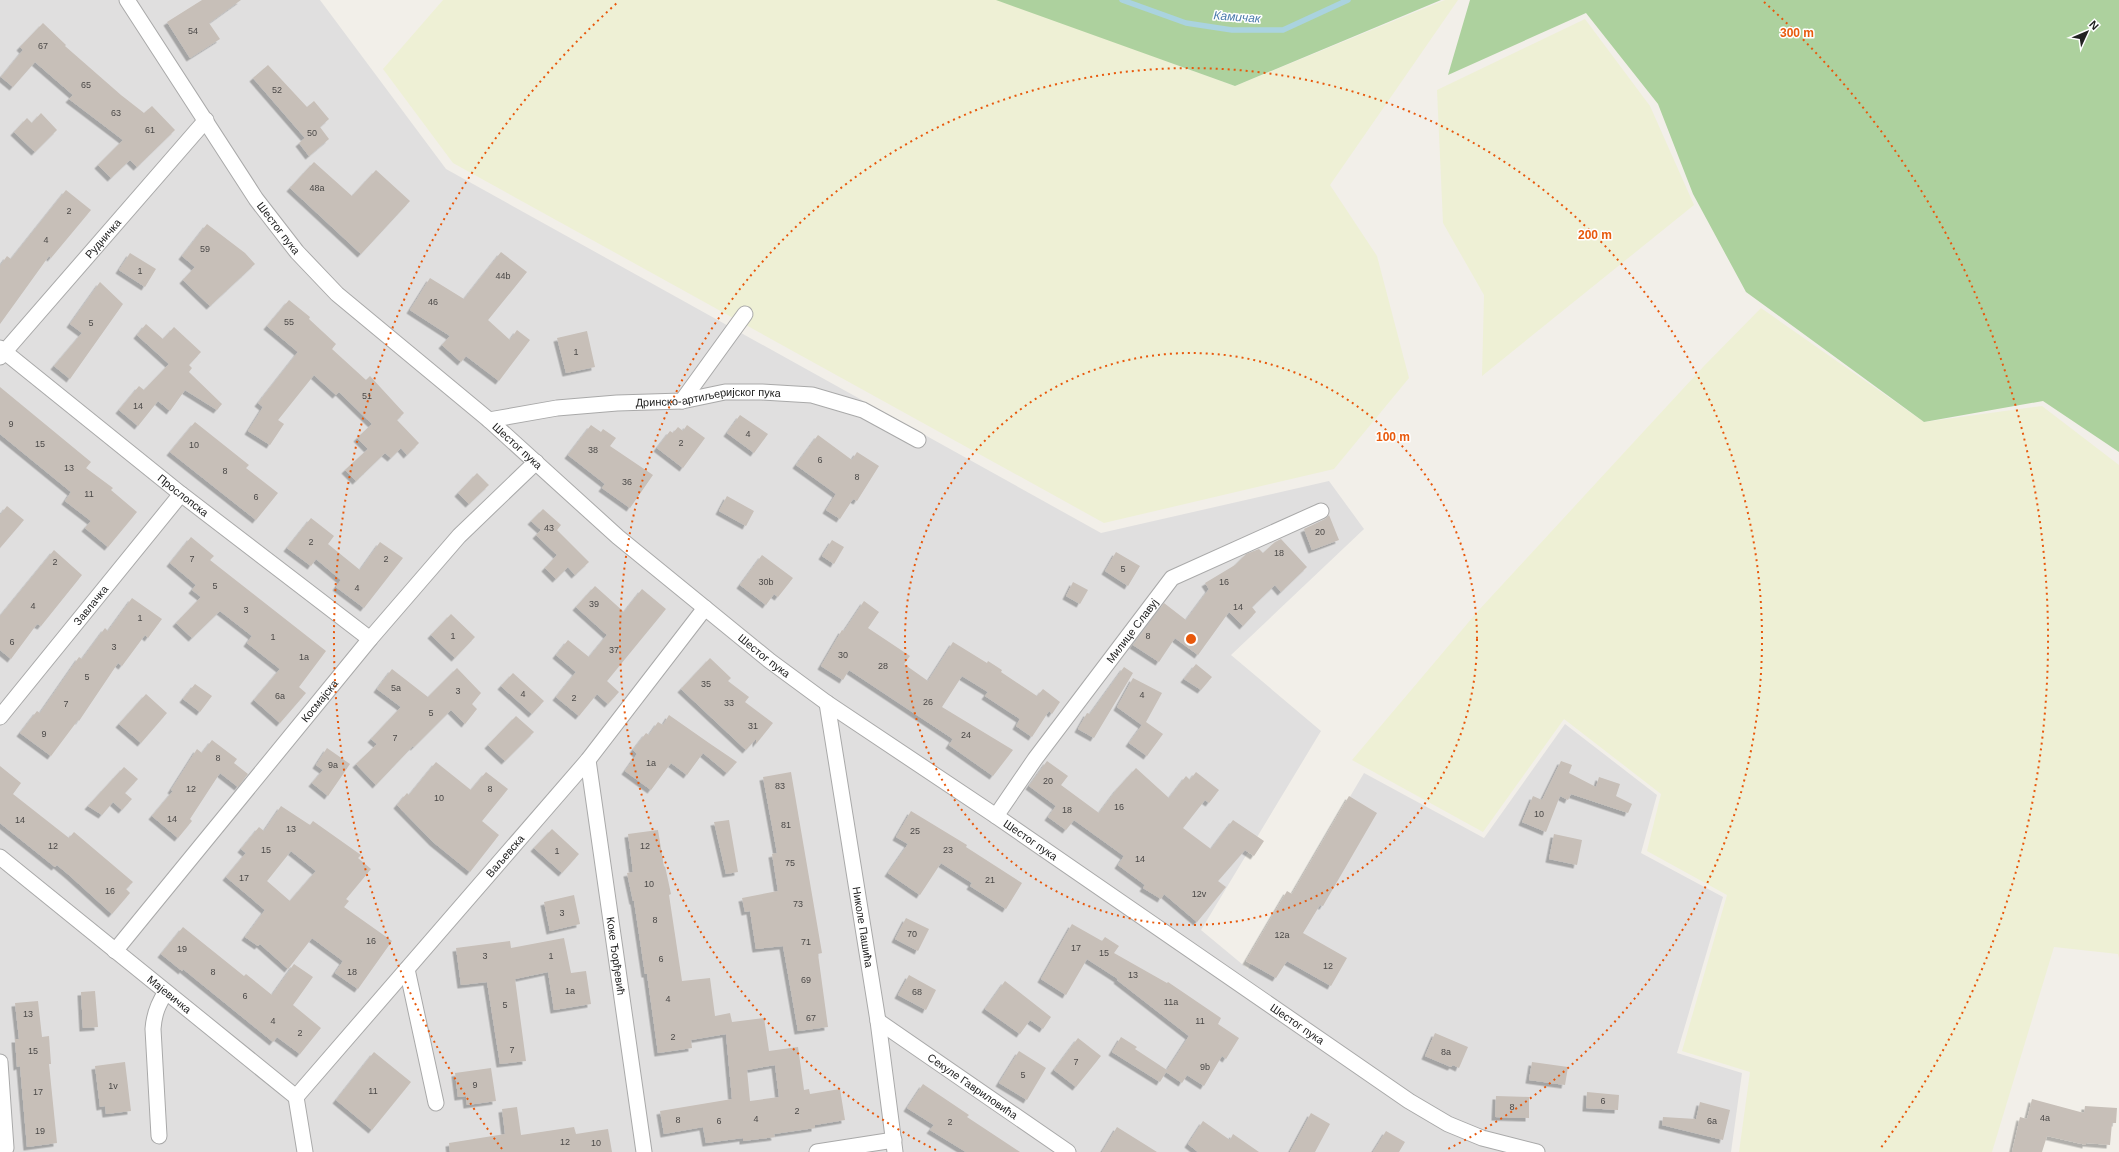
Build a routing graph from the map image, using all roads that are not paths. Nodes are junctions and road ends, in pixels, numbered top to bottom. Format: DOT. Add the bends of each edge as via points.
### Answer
graph roads {
  1 [pos="127,0"];
  2 [pos="206,120"];
  3 [pos="745,314"];
  4 [pos="1,352"];
  5 [pos="682,401"];
  6 [pos="489,420"];
  7 [pos="918,440"];
  8 [pos="536,462"];
  9 [pos="181,494"];
  10 [pos="1321,511"];
  11 [pos="705,608"];
  12 [pos="370,639"];
  13 [pos="827,703"];
  14 [pos="0,717"];
  15 [pos="588,760"];
  16 [pos="996,816"];
  17 [pos="0,857"];
  18 [pos="116,951"];
  19 [pos="407,969"];
  20 [pos="166,992"];
  21 [pos="878,1021"];
  22 [pos="0,1062"];
  23 [pos="296,1097"];
  24 [pos="436,1103"];
  25 [pos="159,1136"];
  26 [pos="894,1146"];
  27 [pos="6,1148"];
  28 [pos="304,1152"];
  29 [pos="644,1152"];
  30 [pos="817,1152"];
  31 [pos="1068,1152"];
  32 [pos="1537,1152"];
  1 -- 2 [label="street, Шестог пука"];
  2 -- 4 [label="street, Рудничка"];
  2 -- 6 [label="street, Шестог пука" via="256,199 297,252 332,288"];
  3 -- 5 [label="street"];
  4 -- 9 [label="street, Прослопска"];
  5 -- 6 [label="street, Дринско-артиљеријског пука" via="557,408"];
  5 -- 7 [label="street, Дринско-артиљеријског пука" via="725,392 812,395 863,410"];
  6 -- 8 [label="street, Шестог пука"];
  8 -- 11 [label="street, Шестог пука" via="618,537"];
  8 -- 12 [label="street, Космајска" via="459,536"];
  9 -- 12 [label="street, Прослопска"];
  9 -- 14 [label="street, Завлачка"];
  10 -- 16 [label="street, Милице Славуј" via="1172,578 1035,758"];
  11 -- 13 [label="street, Шестог пука"];
  11 -- 15 [label="street, Ваљевска"];
  12 -- 18 [label="street, Космајска"];
  13 -- 16 [label="street, Шестог пука"];
  13 -- 21 [label="street, Николе Пашића"];
  15 -- 19 [label="street, Ваљевска"];
  15 -- 29 [label="street, Коке Ђорђевић"];
  16 -- 32 [label="street, Шестог пука" via="1409,1102 1448,1124 1482,1138"];
  17 -- 18 [label="street, Мајевичка"];
  18 -- 20 [label="street, Мајевичка"];
  19 -- 23 [label="street, Ваљевска"];
  19 -- 24 [label="street"];
  20 -- 23 [label="street, Мајевичка"];
  20 -- 25 [label="street" via="154,1015 153,1029"];
  21 -- 26 [label="street, Николе Пашића"];
  21 -- 31 [label="street, Секуле Гавриловића"];
  22 -- 27 [label="street"];
  23 -- 28 [label="street"];
  26 -- 30 [label="street"];
}
